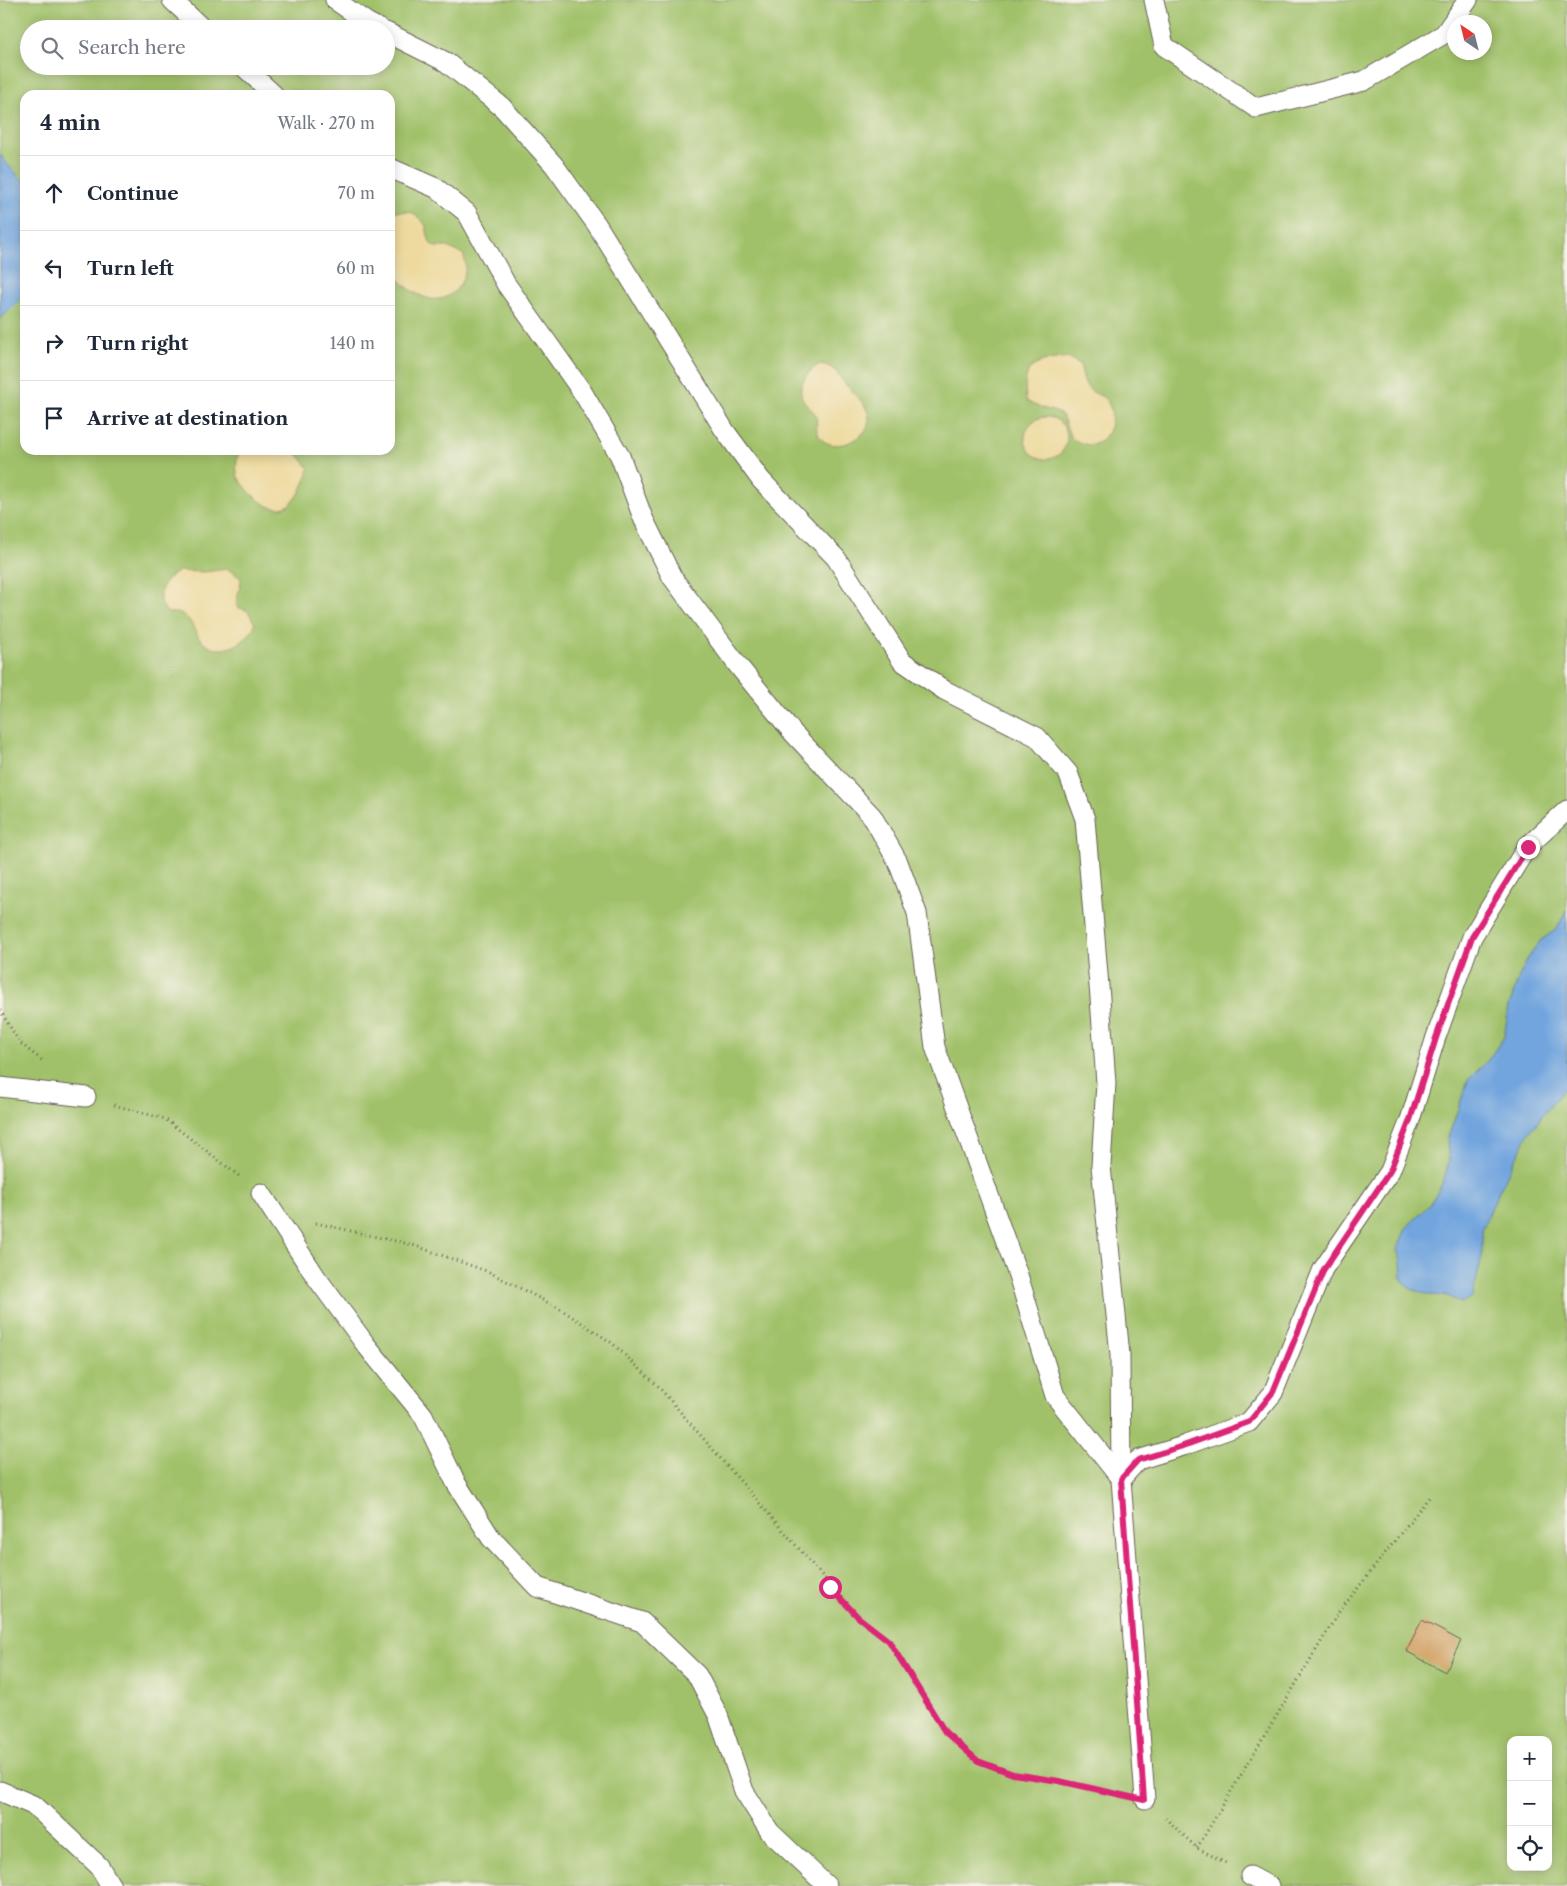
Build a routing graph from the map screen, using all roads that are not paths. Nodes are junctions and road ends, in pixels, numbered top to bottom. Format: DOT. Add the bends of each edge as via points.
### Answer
graph roads {
  1 [pos="172,0"];
  2 [pos="335,0"];
  3 [pos="1154,0"];
  4 [pos="1468,0"];
  5 [pos="193,20"];
  6 [pos="364,20"];
  7 [pos="395,36"];
  8 [pos="253,75"];
  9 [pos="269,90"];
  10 [pos="395,170"];
  11 [pos="1567,810"];
  12 [pos="0,1087"];
  13 [pos="86,1097"];
  14 [pos="261,1193"];
  15 [pos="1121,1479"];
  16 [pos="0,1791"];
  17 [pos="1144,1800"];
  18 [pos="1250,1876"];
  19 [pos="111,1886"];
  20 [pos="827,1886"];
  21 [pos="1269,1886"];
  1 -- 5 [label="lane"];
  2 -- 6 [label="lane"];
  3 -- 4 [label="lane" via="1164,46 1256,108 1364,81 1444,34"];
  7 -- 15 [label="lane" via="446,62 502,107 554,165 597,225 725,431 761,480 836,558 902,661 944,690 1037,737 1068,773 1086,819 1106,1083 1101,1166 1120,1355"];
  8 -- 9 [label="lane"];
  10 -- 15 [label="lane" via="436,188 468,213 506,284 583,393 620,456 643,518 672,577 794,734 872,816 890,847 917,913 934,1047 1018,1275 1055,1396"];
  11 -- 15 [label="lane" via="1528,847 1472,937 1390,1171 1324,1269 1273,1392 1249,1422 1138,1460"];
  12 -- 13 [label="lane"];
  14 -- 20 [label="lane" via="366,1345 423,1415 456,1483 491,1538 537,1587 642,1622 697,1675 718,1715 744,1791 770,1832"];
  15 -- 17 [label="lane"];
  16 -- 19 [label="lane" via="35,1806 99,1866"];
  18 -- 21 [label="lane"];
}
